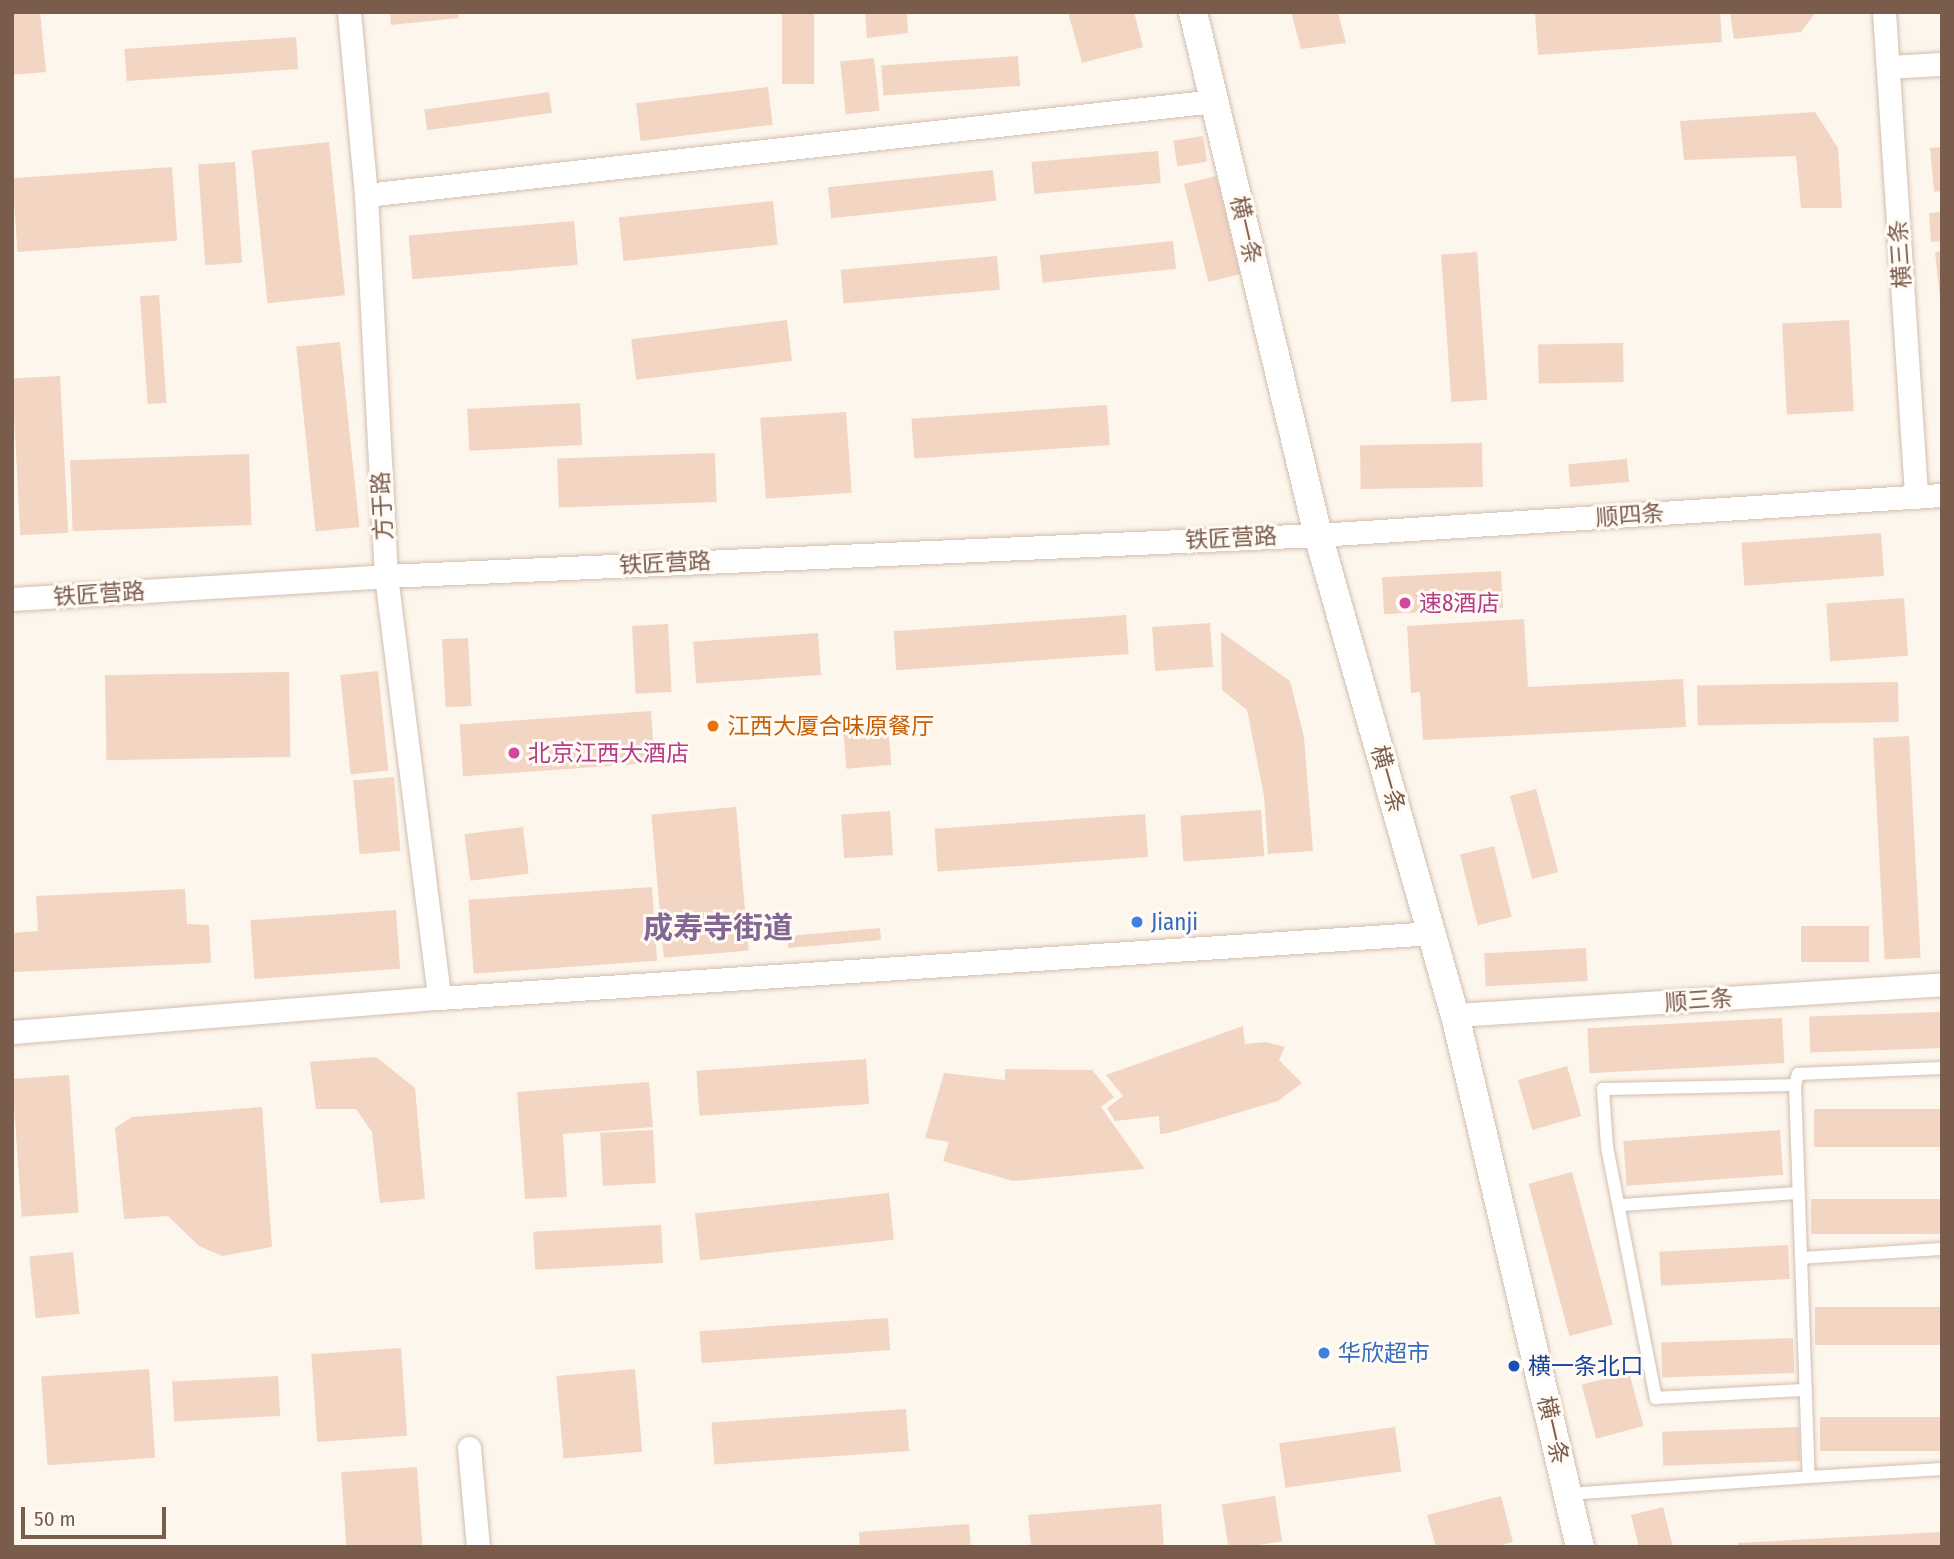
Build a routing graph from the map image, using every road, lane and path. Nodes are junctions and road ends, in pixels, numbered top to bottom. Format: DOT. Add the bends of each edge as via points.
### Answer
graph roads {
  1 [pos="349,12"];
  2 [pos="1193,12"];
  3 [pos="1885,12"];
  4 [pos="1942,64"];
  5 [pos="1888,66"];
  6 [pos="1215,101"];
  7 [pos="366,195"];
  8 [pos="1942,495"];
  9 [pos="1916,497"];
  10 [pos="1318,535"];
  11 [pos="386,576"];
  12 [pos="12,599"];
  13 [pos="1433,933"];
  14 [pos="1942,984"];
  15 [pos="439,999"];
  16 [pos="1455,1015"];
  17 [pos="12,1032"];
  18 [pos="1942,1068"];
  19 [pos="1795,1084"];
  20 [pos="1799,1194"];
  21 [pos="1621,1205"];
  22 [pos="1942,1249"];
  23 [pos="1801,1258"];
  24 [pos="1806,1390"];
  25 [pos="469,1448"];
  26 [pos="1942,1469"];
  27 [pos="1809,1477"];
  28 [pos="1568,1494"];
  29 [pos="478,1547"];
  30 [pos="1580,1547"];
  1 -- 7 [label="street, 方于路"];
  2 -- 6 [label="street, 横一条"];
  3 -- 5 [label="street, 横三条"];
  4 -- 5 [label="street"];
  5 -- 9 [label="street, 横三条"];
  6 -- 7 [label="street"];
  6 -- 10 [label="street, 横一条"];
  7 -- 11 [label="street, 方于路"];
  8 -- 9 [label="street, 顺四条"];
  9 -- 10 [label="street, 顺四条"];
  10 -- 11 [label="street, 铁匠营路"];
  10 -- 13 [label="street, 横一条"];
  11 -- 12 [label="street, 铁匠营路"];
  11 -- 15 [label="street, 方于路"];
  13 -- 15 [label="street"];
  13 -- 16 [label="street, 横一条"];
  14 -- 16 [label="street, 顺三条"];
  15 -- 17 [label="street"];
  16 -- 28 [label="street, 横一条"];
  18 -- 19 [label="lane" via="1798,1074"];
  19 -- 20 [label="lane"];
  19 -- 21 [label="lane" via="1603,1089 1607,1147"];
  20 -- 21 [label="lane"];
  20 -- 23 [label="lane"];
  21 -- 24 [label="lane" via="1656,1398"];
  22 -- 23 [label="lane"];
  23 -- 24 [label="lane"];
  24 -- 27 [label="lane"];
  25 -- 29 [label="street"];
  26 -- 27 [label="lane"];
  27 -- 28 [label="lane"];
  28 -- 30 [label="street, 横一条"];
}
